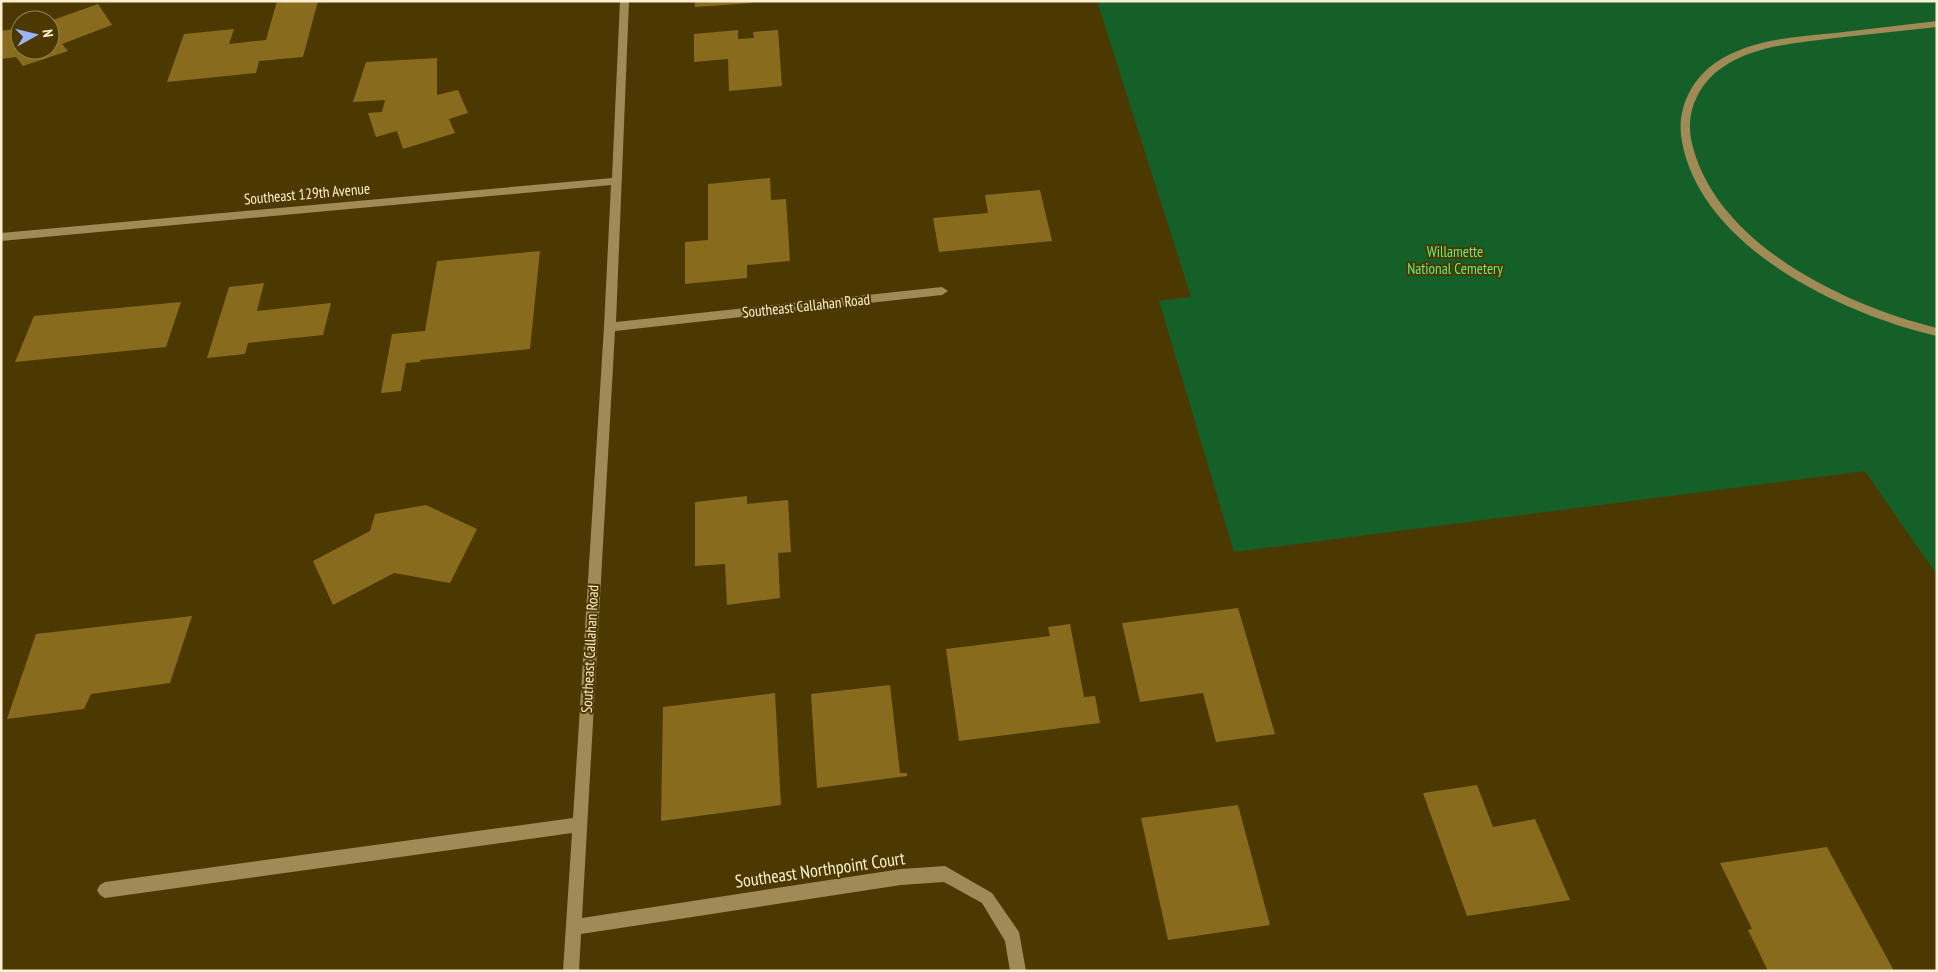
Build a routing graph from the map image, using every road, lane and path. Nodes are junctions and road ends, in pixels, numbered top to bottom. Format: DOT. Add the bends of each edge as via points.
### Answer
graph roads {
  1 [pos="625,1"];
  2 [pos="1937,24"];
  3 [pos="616,182"];
  4 [pos="1,237"];
  5 [pos="942,291"];
  6 [pos="610,327"];
  7 [pos="1937,332"];
  8 [pos="580,824"];
  9 [pos="105,890"];
  10 [pos="573,928"];
  11 [pos="571,971"];
  12 [pos="1018,971"];
  1 -- 3 [label="street, Southeast Callahan Road"];
  2 -- 7 [label="street" via="1793,40 1742,53 1702,78 1690,98 1684,120 1685,145 1694,170 1709,195 1729,221 1764,251 1806,281 1847,302 1889,319"];
  3 -- 4 [label="street, Southeast 129th Avenue"];
  3 -- 6 [label="street, Southeast Callahan Road"];
  5 -- 6 [label="street, Southeast Callahan Road"];
  6 -- 8 [label="street, Southeast Callahan Road"];
  8 -- 9 [label="street"];
  8 -- 10 [label="street, Southeast Callahan Road"];
  10 -- 11 [label="street, Southeast Callahan Road"];
  10 -- 12 [label="street, Southeast Northpoint Court" via="901,877 945,874 987,898 1014,938"];
}
